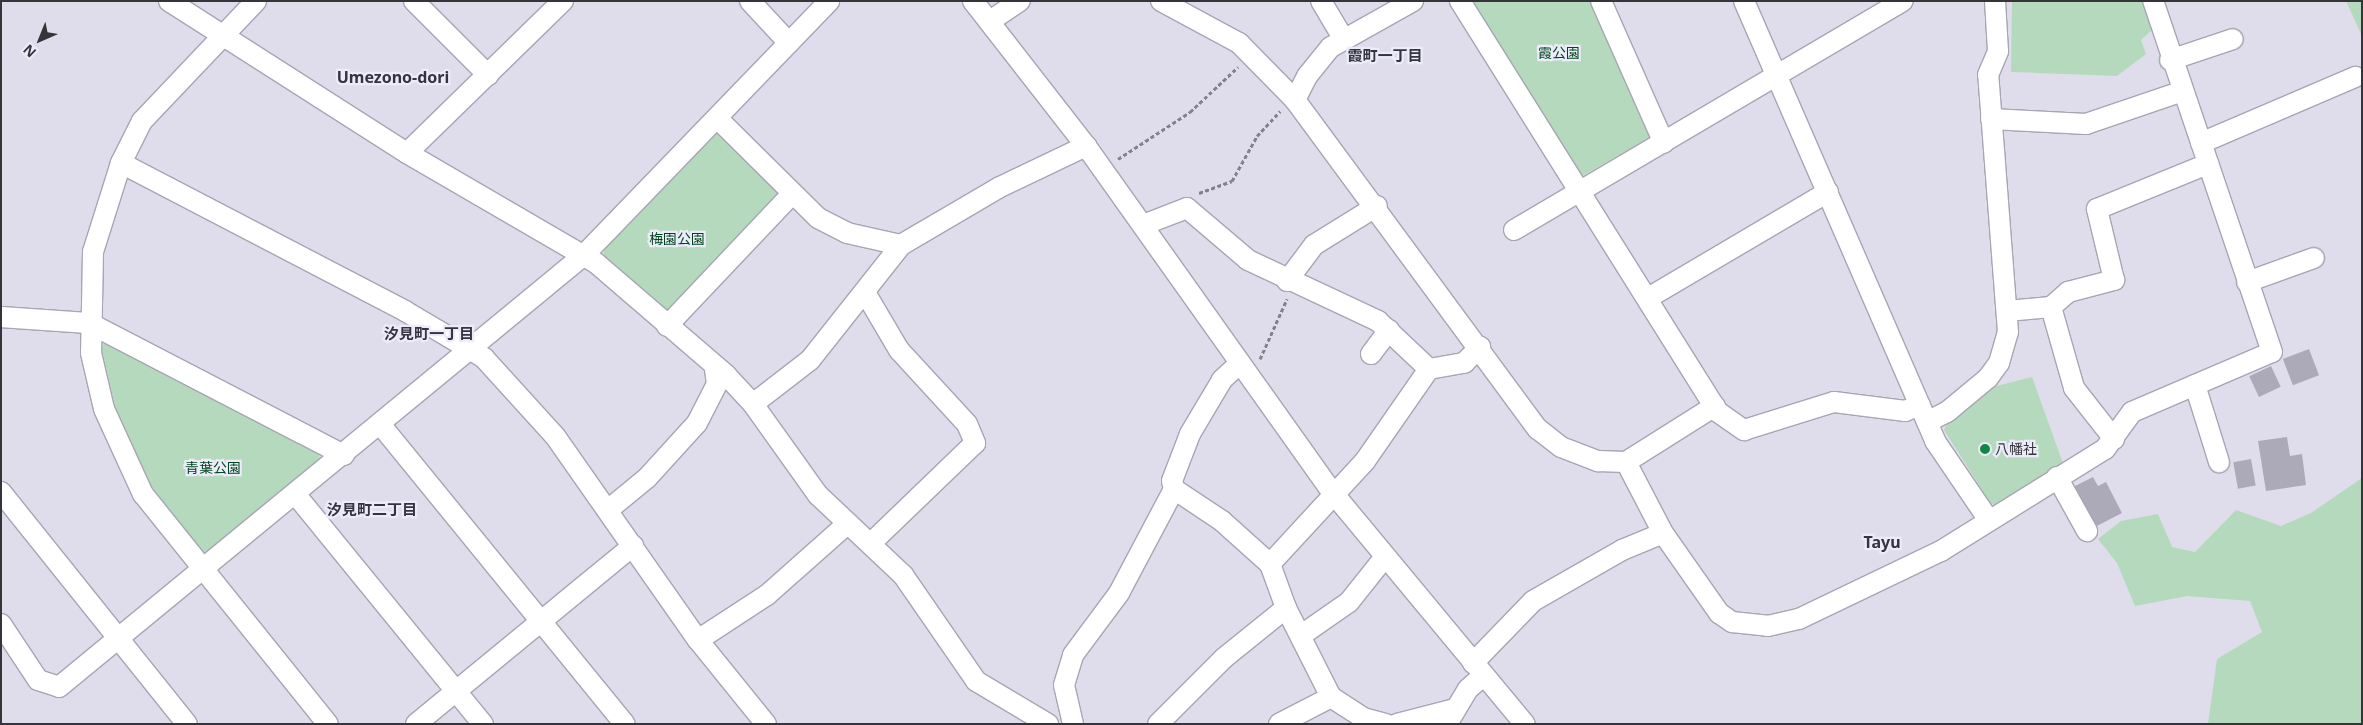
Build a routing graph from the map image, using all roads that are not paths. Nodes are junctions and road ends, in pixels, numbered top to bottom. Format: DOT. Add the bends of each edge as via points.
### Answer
graph roads {
  1 [pos="169,1"];
  2 [pos="256,1"];
  3 [pos="414,1"];
  4 [pos="563,1"];
  5 [pos="750,1"];
  6 [pos="829,1"];
  7 [pos="973,1"];
  8 [pos="1020,1"];
  9 [pos="1161,1"];
  10 [pos="1321,1"];
  11 [pos="1413,1"];
  12 [pos="1460,1"];
  13 [pos="1602,1"];
  14 [pos="1744,1"];
  15 [pos="1902,1"];
  16 [pos="1995,1"];
  17 [pos="2153,1"];
  18 [pos="990,21"];
  19 [pos="221,36"];
  20 [pos="1344,38"];
  21 [pos="2233,39"];
  22 [pos="788,43"];
  23 [pos="2170,60"];
  24 [pos="488,75"];
  25 [pos="1776,76"];
  26 [pos="2355,77"];
  27 [pos="2183,91"];
  28 [pos="1294,99"];
  29 [pos="717,118"];
  30 [pos="1991,119"];
  31 [pos="1664,143"];
  32 [pos="2201,143"];
  33 [pos="1086,146"];
  34 [pos="407,153"];
  35 [pos="121,163"];
  36 [pos="2208,164"];
  37 [pos="1582,192"];
  38 [pos="1828,192"];
  39 [pos="792,194"];
  40 [pos="1377,206"];
  41 [pos="1143,225"];
  42 [pos="1514,230"];
  43 [pos="901,245"];
  44 [pos="584,255"];
  45 [pos="2314,258"];
  46 [pos="2248,282"];
  47 [pos="1291,283"];
  48 [pos="866,294"];
  49 [pos="1648,298"];
  50 [pos="2051,307"];
  51 [pos="2007,311"];
  52 [pos="1,317"];
  53 [pos="89,323"];
  54 [pos="667,326"];
  55 [pos="1389,330"];
  56 [pos="1480,346"];
  57 [pos="472,349"];
  58 [pos="1371,354"];
  59 [pos="1243,367"];
  60 [pos="1429,369"];
  61 [pos="715,370"];
  62 [pos="2196,385"];
  63 [pos="753,404"];
  64 [pos="1715,406"];
  65 [pos="1924,414"];
  66 [pos="380,424"];
  67 [pos="2114,439"];
  68 [pos="344,455"];
  69 [pos="1626,462"];
  70 [pos="2219,462"];
  71 [pos="2057,478"];
  72 [pos="1174,489"];
  73 [pos="1,492"];
  74 [pos="1333,493"];
  75 [pos="296,495"];
  76 [pos="608,510"];
  77 [pos="1988,519"];
  78 [pos="848,523"];
  79 [pos="2087,532"];
  80 [pos="1663,533"];
  81 [pos="871,543"];
  82 [pos="633,546"];
  83 [pos="1384,558"];
  84 [pos="1270,564"];
  85 [pos="203,569"];
  86 [pos="1286,608"];
  87 [pos="541,621"];
  88 [pos="1,624"];
  89 [pos="1303,634"];
  90 [pos="118,640"];
  91 [pos="698,640"];
  92 [pos="1478,669"];
  93 [pos="456,691"];
  94 [pos="1331,697"];
  95 [pos="1451,716"];
  96 [pos="187,724"];
  97 [pos="328,724"];
  98 [pos="416,724"];
  99 [pos="483,724"];
  100 [pos="625,724"];
  101 [pos="766,724"];
  102 [pos="1048,724"];
  103 [pos="1073,724"];
  104 [pos="1158,724"];
  105 [pos="1279,724"];
  106 [pos="1386,724"];
  107 [pos="1397,724"];
  108 [pos="1525,724"];
  1 -- 19 [label="street"];
  2 -- 19 [label="street"];
  3 -- 24 [label="street"];
  4 -- 24 [label="street"];
  5 -- 22 [label="street"];
  6 -- 22 [label="street"];
  7 -- 18 [label="street"];
  8 -- 18 [label="street"];
  9 -- 28 [label="street" via="1218,29 1251,55"];
  10 -- 20 [label="street"];
  11 -- 20 [label="street"];
  12 -- 37 [label="street"];
  13 -- 31 [label="street"];
  14 -- 25 [label="street"];
  15 -- 25 [label="street"];
  16 -- 30 [label="street" via="1998,51 1988,75"];
  17 -- 23 [label="street"];
  18 -- 33 [label="street"];
  19 -- 34 [label="street"];
  19 -- 35 [label="street" via="142,121"];
  20 -- 28 [label="street" via="1318,60"];
  21 -- 23 [label="street"];
  22 -- 29 [label="street"];
  23 -- 27 [label="street"];
  24 -- 34 [label="street"];
  25 -- 31 [label="street"];
  25 -- 38 [label="street"];
  26 -- 32 [label="street"];
  27 -- 30 [label="street" via="2086,124"];
  27 -- 32 [label="street"];
  28 -- 40 [label="street"];
  29 -- 39 [label="street"];
  29 -- 44 [label="street"];
  30 -- 51 [label="street"];
  31 -- 37 [label="street"];
  32 -- 36 [label="street"];
  33 -- 41 [label="street"];
  33 -- 43 [label="street" via="998,188"];
  34 -- 44 [label="street"];
  35 -- 53 [label="street" via="93,252"];
  35 -- 57 [label="street"];
  36 -- 46 [label="street"];
  36 -- 50 [label="street" via="2097,209 2114,280 2068,292"];
  37 -- 42 [label="street"];
  37 -- 49 [label="street"];
  38 -- 49 [label="street"];
  38 -- 65 [label="street"];
  39 -- 43 [label="street" via="833,228"];
  39 -- 54 [label="street"];
  40 -- 47 [label="street" via="1314,245"];
  40 -- 56 [label="street"];
  41 -- 47 [label="street" via="1187,208 1248,260"];
  41 -- 59 [label="street"];
  43 -- 48 [label="street"];
  44 -- 54 [label="street"];
  44 -- 57 [label="street"];
  45 -- 46 [label="street"];
  46 -- 62 [label="street" via="2272,352"];
  47 -- 55 [label="street" via="1357,308"];
  48 -- 63 [label="street" via="810,360"];
  48 -- 81 [label="street" via="899,350 967,424 975,443"];
  49 -- 64 [label="street"];
  50 -- 51 [label="street"];
  50 -- 67 [label="street" via="2074,388"];
  51 -- 65 [label="street" via="2007,338 1994,370 1972,394"];
  52 -- 53 [label="street"];
  53 -- 68 [label="street"];
  53 -- 85 [label="street" via="96,381 115,441 143,494"];
  54 -- 61 [label="street"];
  55 -- 58 [label="street"];
  55 -- 60 [label="street"];
  56 -- 60 [label="street" via="1464,362"];
  56 -- 69 [label="street" via="1515,401 1548,440 1598,461"];
  57 -- 66 [label="street"];
  57 -- 76 [label="street" via="555,436"];
  59 -- 72 [label="street" via="1222,380 1190,434 1174,473"];
  59 -- 74 [label="street"];
  60 -- 74 [label="street" via="1372,453"];
  61 -- 63 [label="street"];
  61 -- 76 [label="street" via="717,384 697,423 647,478"];
  62 -- 67 [label="street" via="2132,412"];
  62 -- 70 [label="street"];
  63 -- 78 [label="street" via="809,483"];
  64 -- 65 [label="street" via="1744,430 1834,402"];
  64 -- 69 [label="street"];
  65 -- 77 [label="street" via="1946,462"];
  66 -- 68 [label="street"];
  66 -- 87 [label="street"];
  67 -- 71 [label="street" via="2105,449"];
  68 -- 75 [label="street"];
  69 -- 80 [label="street"];
  71 -- 77 [label="street"];
  71 -- 79 [label="street"];
  72 -- 84 [label="street" via="1222,521"];
  72 -- 103 [label="street" via="1119,593 1073,656 1064,685"];
  73 -- 90 [label="street"];
  74 -- 83 [label="street"];
  74 -- 84 [label="street"];
  75 -- 85 [label="street"];
  75 -- 93 [label="street"];
  76 -- 82 [label="street"];
  77 -- 80 [label="street" via="1941,551 1825,608 1768,626 1732,622 1719,613"];
  78 -- 81 [label="street"];
  78 -- 91 [label="street" via="767,595"];
  80 -- 92 [label="street" via="1622,550 1533,601"];
  81 -- 102 [label="street" via="913,589 976,681"];
  82 -- 87 [label="street"];
  82 -- 91 [label="street"];
  83 -- 89 [label="street" via="1349,602"];
  83 -- 92 [label="street"];
  84 -- 86 [label="street"];
  85 -- 90 [label="street"];
  85 -- 97 [label="street"];
  86 -- 89 [label="street"];
  86 -- 104 [label="street" via="1224,658"];
  87 -- 93 [label="street"];
  87 -- 100 [label="street"];
  88 -- 90 [label="street" via="38,680 59,687"];
  89 -- 94 [label="street"];
  90 -- 96 [label="street"];
  91 -- 101 [label="street"];
  92 -- 95 [label="street"];
  92 -- 108 [label="street"];
  93 -- 98 [label="street"];
  93 -- 99 [label="street"];
  94 -- 105 [label="street"];
  94 -- 106 [label="street" via="1362,718"];
  95 -- 107 [label="street"];
}
